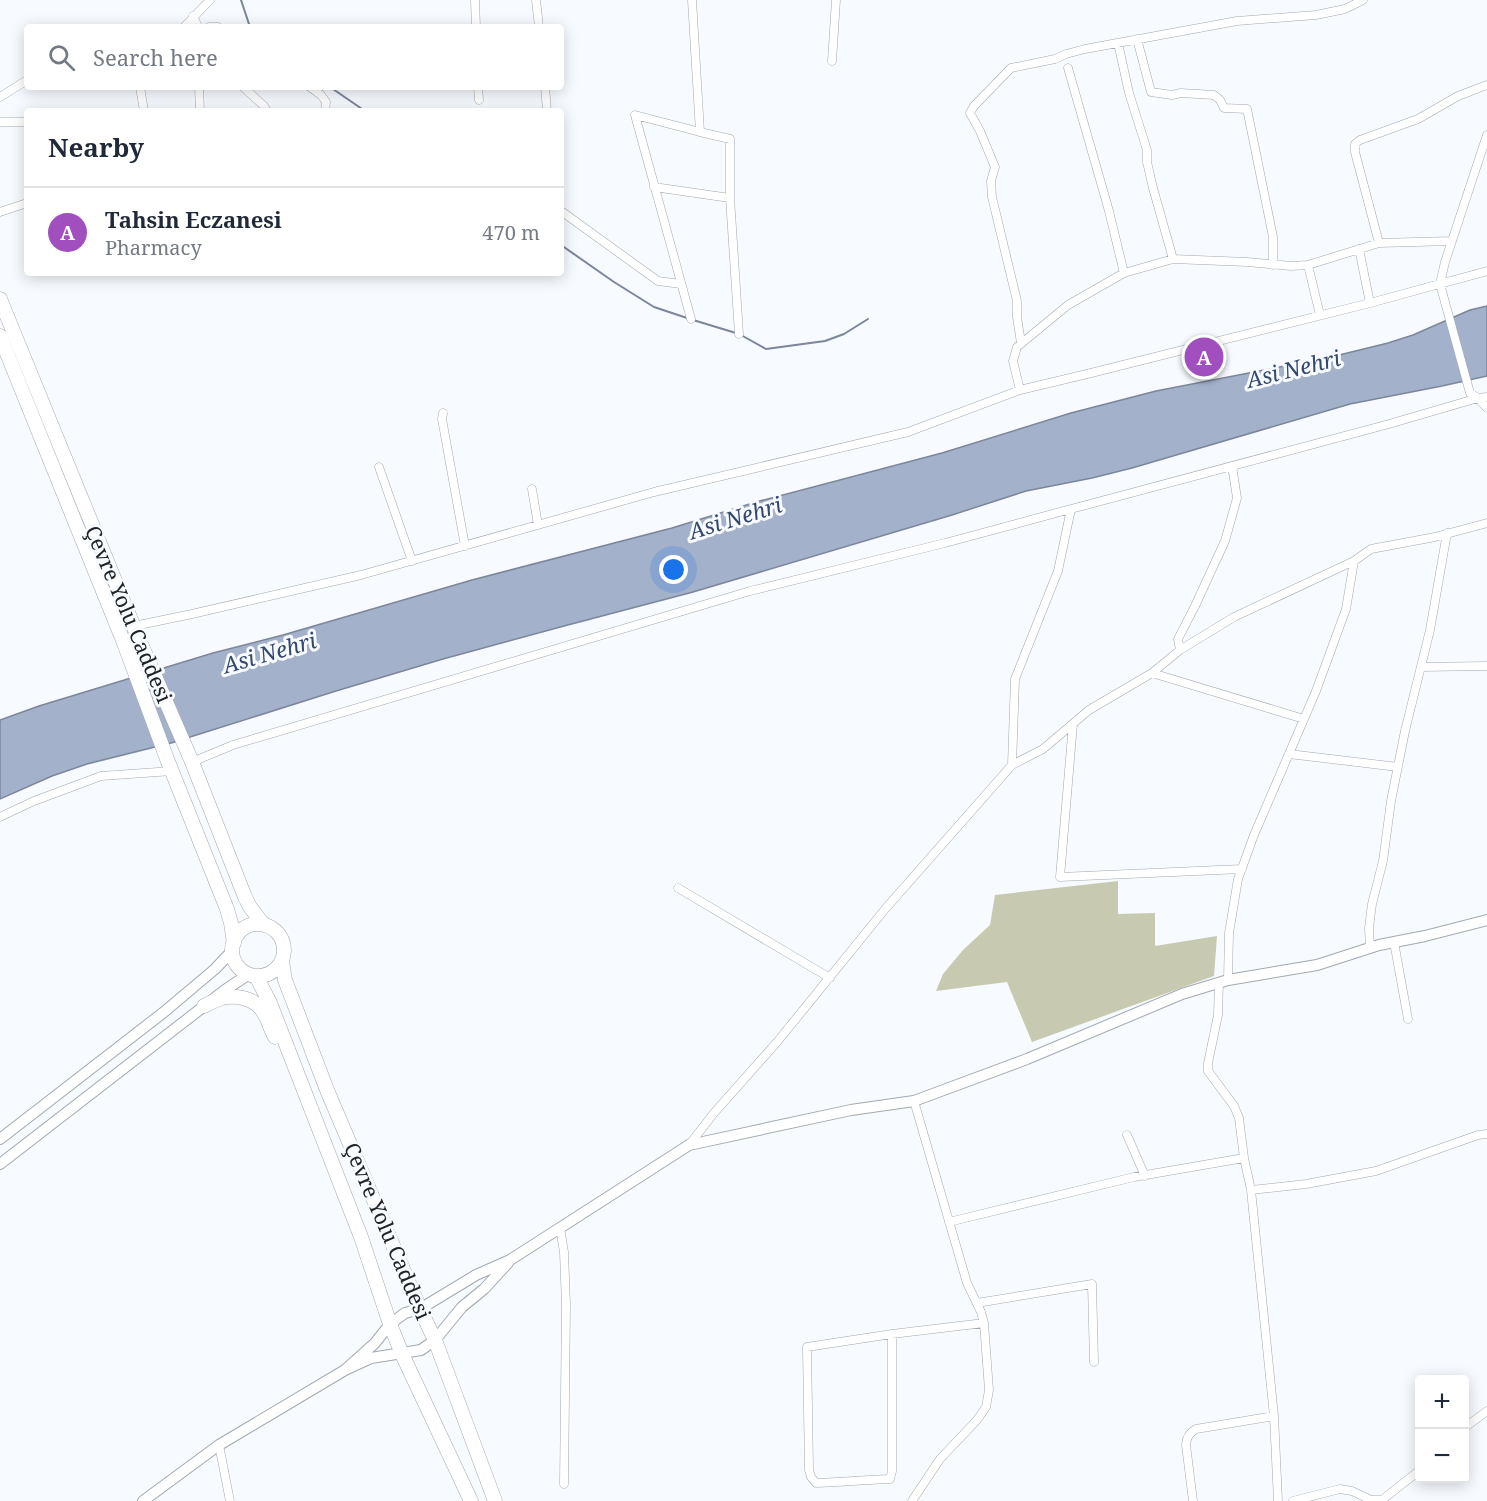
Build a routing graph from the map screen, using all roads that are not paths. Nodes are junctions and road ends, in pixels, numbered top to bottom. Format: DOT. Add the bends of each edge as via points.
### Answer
graph roads {
  1 [pos="210,0"];
  2 [pos="475,0"];
  3 [pos="536,0"];
  4 [pos="692,0"];
  5 [pos="836,0"];
  6 [pos="1363,0"];
  7 [pos="193,16"];
  8 [pos="186,24"];
  9 [pos="197,24"];
  10 [pos="476,24"];
  11 [pos="539,24"];
  12 [pos="1137,39"];
  13 [pos="1118,43"];
  14 [pos="832,61"];
  15 [pos="1068,68"];
  16 [pos="24,82"];
  17 [pos="1487,85"];
  18 [pos="140,90"];
  19 [pos="199,90"];
  20 [pos="246,90"];
  21 [pos="314,90"];
  22 [pos="478,90"];
  23 [pos="544,90"];
  24 [pos="0,97"];
  25 [pos="479,100"];
  26 [pos="144,108"];
  27 [pos="200,108"];
  28 [pos="265,108"];
  29 [pos="325,108"];
  30 [pos="547,108"];
  31 [pos="0,122"];
  32 [pos="24,122"];
  33 [pos="700,132"];
  34 [pos="1487,135"];
  35 [pos="654,187"];
  36 [pos="730,198"];
  37 [pos="24,204"];
  38 [pos="0,212"];
  39 [pos="564,213"];
  40 [pos="1452,241"];
  41 [pos="1379,243"];
  42 [pos="1359,249"];
  43 [pos="1173,260"];
  44 [pos="1273,265"];
  45 [pos="1308,265"];
  46 [pos="1487,270"];
  47 [pos="1124,273"];
  48 [pos="681,284"];
  49 [pos="1440,284"];
  50 [pos="0,299"];
  51 [pos="1370,303"];
  52 [pos="1320,315"];
  53 [pos="691,319"];
  54 [pos="739,334"];
  55 [pos="0,336"];
  56 [pos="1022,343"];
  57 [pos="1020,390"];
  58 [pos="1487,397"];
  59 [pos="1478,398"];
  60 [pos="1487,408"];
  61 [pos="442,413"];
  62 [pos="1232,466"];
  63 [pos="379,467"];
  64 [pos="531,489"];
  65 [pos="1071,509"];
  66 [pos="1487,523"];
  67 [pos="538,525"];
  68 [pos="1447,533"];
  69 [pos="465,546"];
  70 [pos="412,561"];
  71 [pos="1354,561"];
  72 [pos="136,631"];
  73 [pos="1180,650"];
  74 [pos="1487,666"];
  75 [pos="1421,667"];
  76 [pos="1152,673"];
  77 [pos="1304,719"];
  78 [pos="1073,724"];
  79 [pos="1289,754"];
  80 [pos="190,757"];
  81 [pos="170,765"];
  82 [pos="1012,765"];
  83 [pos="1398,767"];
  84 [pos="0,817"];
  85 [pos="1242,869"];
  86 [pos="678,888"];
  87 [pos="1487,920"];
  88 [pos="264,925"];
  89 [pos="1394,942"];
  90 [pos="233,947"];
  91 [pos="1370,948"];
  92 [pos="282,961"];
  93 [pos="253,975"];
  94 [pos="830,978"];
  95 [pos="1224,981"];
  96 [pos="204,1006"];
  97 [pos="1408,1019"];
  98 [pos="289,1051"];
  99 [pos="914,1101"];
  100 [pos="1487,1134"];
  101 [pos="1127,1135"];
  102 [pos="0,1139"];
  103 [pos="689,1145"];
  104 [pos="1244,1158"];
  105 [pos="0,1164"];
  106 [pos="1144,1176"];
  107 [pos="1251,1190"];
  108 [pos="949,1222"];
  109 [pos="560,1228"];
  110 [pos="510,1260"];
  111 [pos="977,1303"];
  112 [pos="420,1310"];
  113 [pos="984,1323"];
  114 [pos="390,1324"];
  115 [pos="892,1334"];
  116 [pos="435,1340"];
  117 [pos="402,1353"];
  118 [pos="1094,1362"];
  119 [pos="345,1370"];
  120 [pos="1487,1411"];
  121 [pos="1274,1416"];
  122 [pos="1469,1424"];
  123 [pos="219,1445"];
  124 [pos="1415,1473"];
  125 [pos="564,1484"];
  126 [pos="143,1501"];
  127 [pos="230,1501"];
  128 [pos="471,1501"];
  129 [pos="495,1501"];
  130 [pos="912,1501"];
  131 [pos="1193,1501"];
  132 [pos="1278,1501"];
  133 [pos="1293,1501"];
  1 -- 7 [label="street"];
  2 -- 10 [label="street"];
  3 -- 11 [label="street"];
  4 -- 33 [label="street"];
  5 -- 14 [label="street"];
  6 -- 12 [label="street" via="1345,9 1316,15 1237,21"];
  7 -- 8 [label="street"];
  7 -- 9 [label="street"];
  12 -- 13 [label="street"];
  12 -- 44 [label="street" via="1151,92 1214,95 1224,108 1247,109 1273,237"];
  13 -- 43 [label="street"];
  13 -- 56 [label="street" via="1011,68 970,113 995,167 992,197 1017,301"];
  15 -- 47 [label="street"];
  16 -- 24 [label="street"];
  17 -- 41 [label="street" via="1355,144"];
  18 -- 26 [label="street"];
  19 -- 27 [label="street"];
  20 -- 28 [label="street"];
  21 -- 29 [label="street" via="326,102"];
  22 -- 25 [label="street"];
  23 -- 30 [label="street"];
  31 -- 32 [label="street"];
  33 -- 35 [label="street" via="635,115"];
  33 -- 36 [label="street" via="730,139"];
  34 -- 40 [label="street"];
  35 -- 36 [label="street"];
  35 -- 48 [label="street"];
  36 -- 54 [label="street"];
  37 -- 38 [label="street"];
  39 -- 48 [label="street" via="658,280"];
  40 -- 41 [label="street"];
  40 -- 49 [label="street"];
  41 -- 42 [label="street"];
  42 -- 45 [label="street"];
  42 -- 51 [label="street"];
  43 -- 44 [label="street"];
  43 -- 47 [label="street"];
  44 -- 45 [label="street"];
  45 -- 52 [label="street"];
  46 -- 49 [label="street"];
  47 -- 56 [label="street" via="1068,305"];
  48 -- 53 [label="street"];
  49 -- 51 [label="street"];
  49 -- 59 [label="street" via="1470,393"];
  50 -- 72 [label="highway, Çevre Yolu Caddesi"];
  51 -- 52 [label="street"];
  52 -- 57 [label="street"];
  55 -- 81 [label="highway, Çevre Yolu Caddesi"];
  56 -- 57 [label="street" via="1013,361"];
  57 -- 67 [label="street" via="908,432 654,492"];
  58 -- 59 [label="street"];
  59 -- 60 [label="street"];
  59 -- 62 [label="street"];
  61 -- 69 [label="street"];
  62 -- 65 [label="street"];
  62 -- 73 [label="street" via="1237,498 1225,541 1178,639"];
  63 -- 70 [label="street"];
  64 -- 67 [label="street"];
  65 -- 80 [label="street" via="750,591"];
  65 -- 82 [label="street" via="1058,571 1015,679"];
  66 -- 68 [label="street"];
  67 -- 69 [label="street"];
  68 -- 71 [label="street" via="1371,549"];
  68 -- 75 [label="street"];
  69 -- 70 [label="street"];
  70 -- 72 [label="street"];
  71 -- 73 [label="street" via="1234,617"];
  71 -- 77 [label="street" via="1346,609"];
  72 -- 80 [label="highway, Çevre Yolu Caddesi"];
  73 -- 76 [label="street"];
  74 -- 75 [label="street"];
  75 -- 83 [label="street"];
  76 -- 77 [label="street"];
  76 -- 78 [label="street" via="1089,710"];
  77 -- 79 [label="street"];
  78 -- 82 [label="street" via="1043,749"];
  78 -- 85 [label="street" via="1060,878"];
  79 -- 83 [label="street"];
  79 -- 85 [label="street"];
  80 -- 88 [label="highway, Çevre Yolu Caddesi" via="245,897"];
  81 -- 84 [label="street" via="100,776"];
  81 -- 90 [label="highway, Çevre Yolu Caddesi" via="227,909"];
  82 -- 94 [label="street"];
  83 -- 91 [label="street" via="1372,904"];
  85 -- 95 [label="street" via="1228,933"];
  86 -- 94 [label="street"];
  87 -- 89 [label="street"];
  88 -- 90 [label="highway" via="242,930"];
  88 -- 92 [label="highway, Çevre Yolu Caddesi" via="282,939"];
  89 -- 91 [label="street"];
  89 -- 97 [label="street"];
  90 -- 93 [label="highway, Çevre Yolu Caddesi" via="237,965"];
  90 -- 102 [label="street" via="215,969 164,1012"];
  91 -- 95 [label="street" via="1317,965"];
  92 -- 93 [label="highway" via="271,972"];
  92 -- 112 [label="highway, Çevre Yolu Caddesi" via="285,980 327,1090"];
  93 -- 96 [label="street"];
  93 -- 98 [label="highway, Çevre Yolu Caddesi" via="270,1003"];
  94 -- 103 [label="street"];
  95 -- 99 [label="street" via="1182,994"];
  95 -- 104 [label="street" via="1208,1071 1239,1118"];
  96 -- 98 [label="highway" via="234,997 254,1002 279,1043"];
  96 -- 105 [label="street"];
  98 -- 114 [label="highway, Çevre Yolu Caddesi"];
  99 -- 103 [label="street" via="851,1110"];
  99 -- 108 [label="street"];
  100 -- 107 [label="street" via="1376,1170"];
  101 -- 106 [label="street"];
  103 -- 109 [label="street"];
  104 -- 106 [label="street"];
  104 -- 107 [label="street"];
  106 -- 108 [label="street"];
  107 -- 121 [label="street"];
  108 -- 111 [label="street"];
  109 -- 110 [label="street"];
  109 -- 125 [label="street" via="566,1305"];
  110 -- 112 [label="street" via="476,1275"];
  110 -- 116 [label="street"];
  111 -- 113 [label="street"];
  111 -- 118 [label="street" via="1092,1284"];
  112 -- 114 [label="street" via="405,1313"];
  112 -- 116 [label="highway, Çevre Yolu Caddesi"];
  113 -- 115 [label="street"];
  113 -- 130 [label="street" via="989,1390 986,1407 940,1459"];
  114 -- 117 [label="highway, Çevre Yolu Caddesi"];
  114 -- 119 [label="street"];
  115 -- 115 [label="street" via="807,1347 809,1470 816,1483 890,1479"];
  116 -- 117 [label="street" via="421,1350"];
  116 -- 129 [label="highway, Çevre Yolu Caddesi"];
  117 -- 119 [label="street" via="371,1358"];
  117 -- 128 [label="highway, Çevre Yolu Caddesi"];
  119 -- 123 [label="street"];
  120 -- 122 [label="street"];
  121 -- 131 [label="street" via="1196,1429 1189,1434 1186,1445"];
  121 -- 132 [label="street"];
  123 -- 126 [label="street"];
  123 -- 127 [label="street"];
  124 -- 133 [label="street" via="1382,1500 1340,1489"];
}
